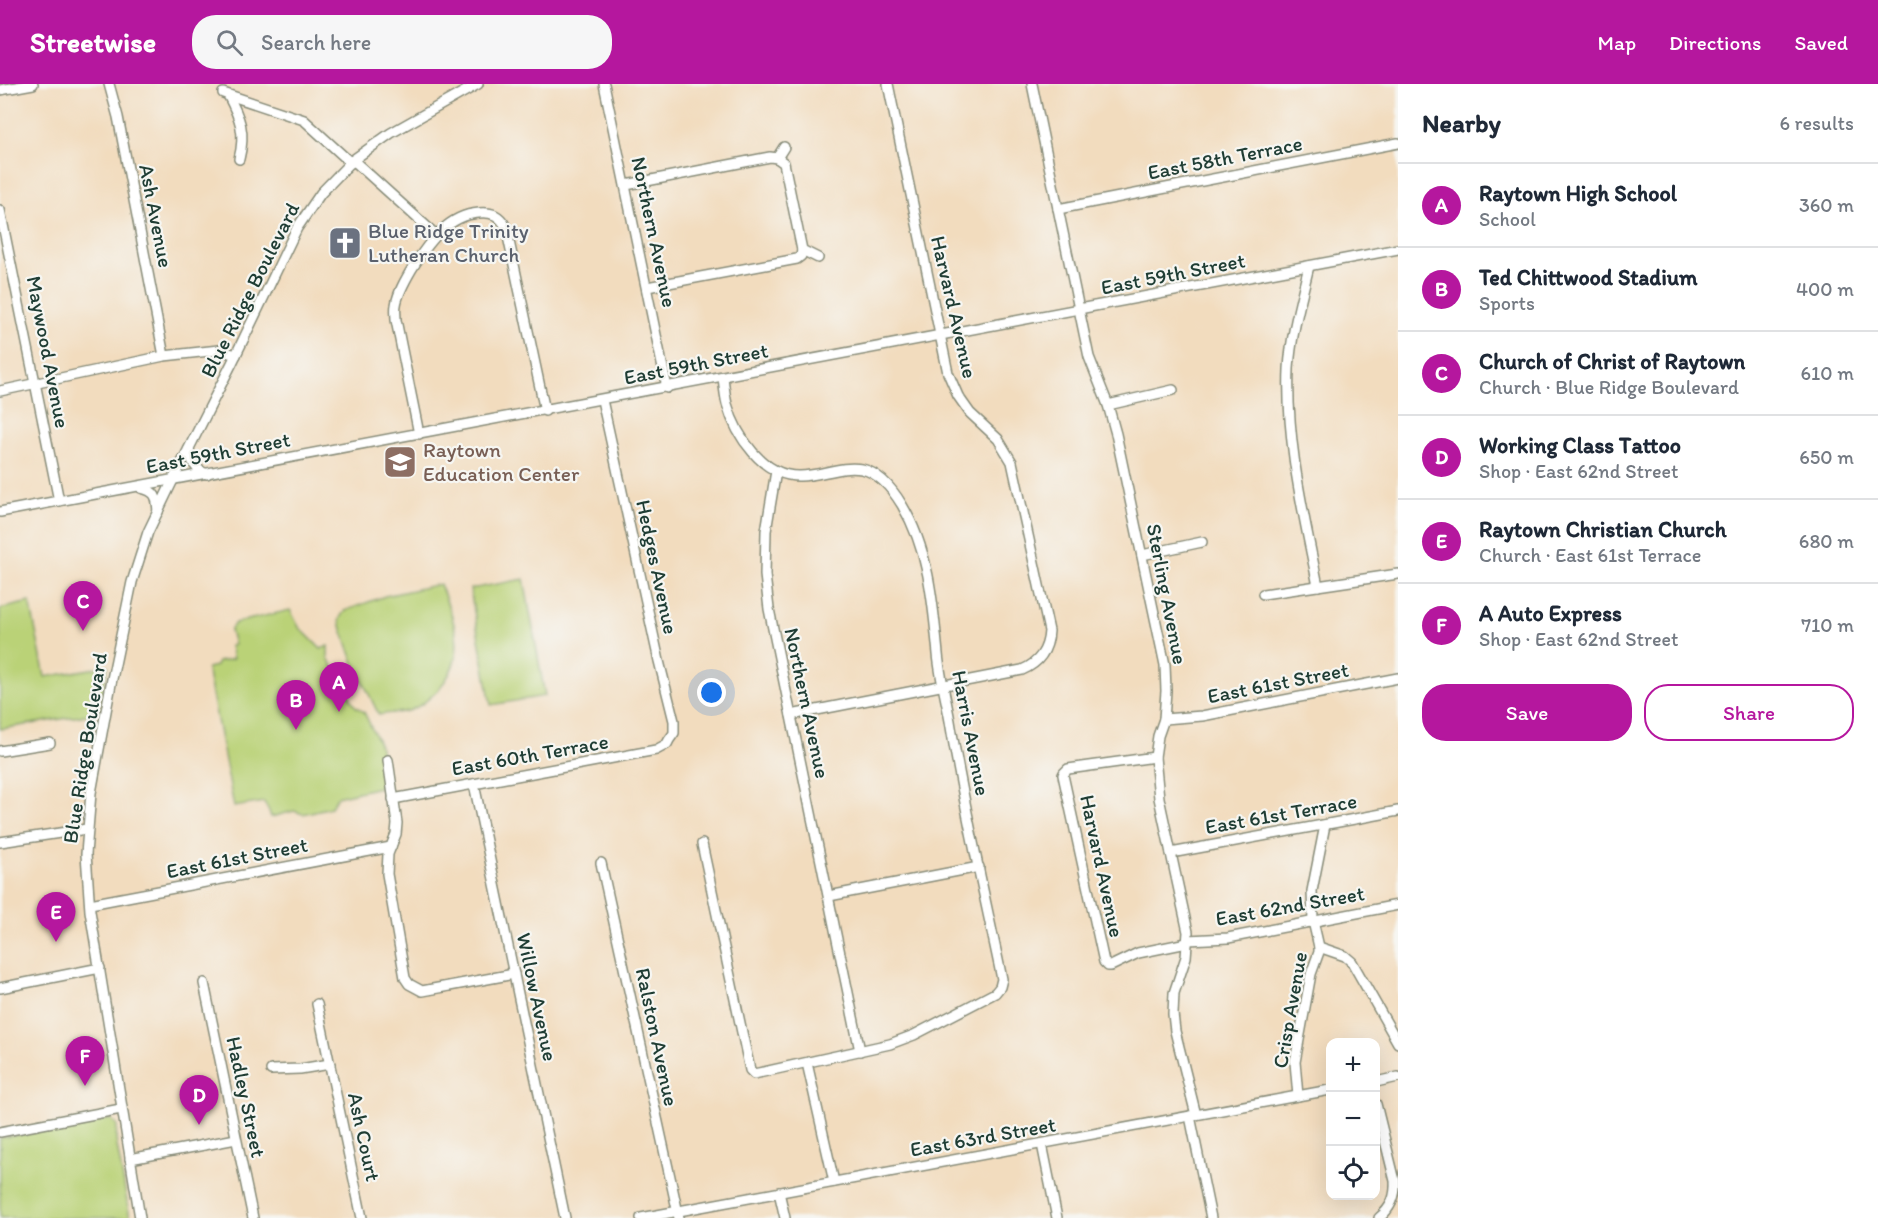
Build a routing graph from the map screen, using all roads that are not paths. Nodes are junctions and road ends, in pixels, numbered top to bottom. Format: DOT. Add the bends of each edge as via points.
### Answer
graph roads {
  1 [pos="33,84"];
  2 [pos="109,84"];
  3 [pos="478,84"];
  4 [pos="604,84"];
  5 [pos="888,84"];
  6 [pos="1032,84"];
  7 [pos="0,90"];
  8 [pos="1398,143"];
  9 [pos="784,147"];
  10 [pos="777,158"];
  11 [pos="239,159"];
  12 [pos="352,161"];
  13 [pos="626,185"];
  14 [pos="1058,209"];
  15 [pos="0,210"];
  16 [pos="436,235"];
  17 [pos="1398,249"];
  18 [pos="802,250"];
  19 [pos="818,258"];
  20 [pos="1309,266"];
  21 [pos="647,287"];
  22 [pos="1079,310"];
  23 [pos="940,336"];
  24 [pos="236,355"];
  25 [pos="164,356"];
  26 [pos="723,377"];
  27 [pos="36,384"];
  28 [pos="667,388"];
  29 [pos="1173,390"];
  30 [pos="0,391"];
  31 [pos="602,400"];
  32 [pos="1108,405"];
  33 [pos="545,411"];
  34 [pos="419,434"];
  35 [pos="189,448"];
  36 [pos="776,471"];
  37 [pos="207,474"];
  38 [pos="173,480"];
  39 [pos="135,487"];
  40 [pos="59,501"];
  41 [pos="0,512"];
  42 [pos="158,512"];
  43 [pos="1202,542"];
  44 [pos="1142,555"];
  45 [pos="1398,574"];
  46 [pos="1318,586"];
  47 [pos="1263,594"];
  48 [pos="1398,678"];
  49 [pos="944,685"];
  50 [pos="790,715"];
  51 [pos="1164,719"];
  52 [pos="669,740"];
  53 [pos="50,743"];
  54 [pos="0,752"];
  55 [pos="1155,757"];
  56 [pos="388,760"];
  57 [pos="474,784"];
  58 [pos="393,799"];
  59 [pos="1398,812"];
  60 [pos="1325,825"];
  61 [pos="87,829"];
  62 [pos="0,842"];
  63 [pos="702,844"];
  64 [pos="391,847"];
  65 [pos="1171,853"];
  66 [pos="601,863"];
  67 [pos="979,867"];
  68 [pos="829,896"];
  69 [pos="90,904"];
  70 [pos="1398,906"];
  71 [pos="1313,921"];
  72 [pos="1187,941"];
  73 [pos="1319,947"];
  74 [pos="1108,966"];
  75 [pos="100,968"];
  76 [pos="514,974"];
  77 [pos="204,983"];
  78 [pos="0,988"];
  79 [pos="317,1004"];
  80 [pos="1398,1043"];
  81 [pos="860,1051"];
  82 [pos="807,1063"];
  83 [pos="330,1064"];
  84 [pos="271,1070"];
  85 [pos="1398,1077"];
  86 [pos="1380,1081"];
  87 [pos="1326,1091"];
  88 [pos="1298,1096"];
  89 [pos="121,1109"];
  90 [pos="1193,1116"];
  91 [pos="1380,1120"];
  92 [pos="0,1132"];
  93 [pos="236,1139"];
  94 [pos="1042,1144"];
  95 [pos="130,1159"];
  96 [pos="834,1182"];
  97 [pos="780,1192"];
  98 [pos="678,1215"];
  99 [pos="140,1218"];
  100 [pos="253,1218"];
  101 [pos="362,1218"];
  102 [pos="565,1218"];
  103 [pos="641,1218"];
  104 [pos="785,1218"];
  105 [pos="1057,1218"];
  106 [pos="1211,1218"];
  107 [pos="1379,1218"];
  1 -- 7 [label="street"];
  2 -- 25 [label="street, Ash Avenue"];
  3 -- 12 [label="street, Blue Ridge Boulevard" via="391,133"];
  4 -- 13 [label="street, Northern Avenue"];
  5 -- 23 [label="street, Harvard Avenue"];
  6 -- 14 [label="street, Sterling Avenue"];
  8 -- 14 [label="street, East 58th Terrace"];
  9 -- 10 [label="street"];
  10 -- 13 [label="street"];
  10 -- 18 [label="street" via="784,163"];
  11 -- 12 [label="street" via="243,130 226,94 304,120"];
  12 -- 16 [label="street"];
  12 -- 24 [label="street, Blue Ridge Boulevard" via="321,193 297,228"];
  13 -- 21 [label="street, Northern Avenue"];
  14 -- 22 [label="street, Sterling Avenue"];
  15 -- 27 [label="street, Maywood Avenue"];
  16 -- 33 [label="street" via="455,220 474,213 490,213 503,221"];
  16 -- 34 [label="street" via="409,274 396,306"];
  17 -- 20 [label="street, East 59th Street"];
  18 -- 19 [label="street"];
  18 -- 21 [label="street" via="797,259"];
  20 -- 22 [label="street, East 59th Street"];
  20 -- 46 [label="street" via="1292,339 1289,401 1296,473"];
  21 -- 28 [label="street, Northern Avenue"];
  22 -- 23 [label="street, East 59th Street"];
  22 -- 32 [label="street, Sterling Avenue" via="1089,357"];
  23 -- 26 [label="street, East 59th Street"];
  23 -- 49 [label="street, Harvard Avenue" via="958,396 998,439 1015,474 1049,631 1045,651 1037,662 1022,670"];
  24 -- 25 [label="street" via="219,350"];
  24 -- 35 [label="street, Blue Ridge Boulevard"];
  25 -- 27 [label="street"];
  26 -- 28 [label="street, East 59th Street"];
  26 -- 36 [label="street" via="727,405 738,430 756,456"];
  27 -- 30 [label="street"];
  27 -- 40 [label="street, Maywood Avenue"];
  28 -- 31 [label="street, East 59th Street"];
  29 -- 32 [label="street"];
  31 -- 33 [label="street, East 59th Street"];
  31 -- 52 [label="street, Hedges Avenue" via="674,721 674,733"];
  32 -- 44 [label="street, Sterling Avenue"];
  33 -- 34 [label="street, East 59th Street"];
  34 -- 37 [label="street, East 59th Street"];
  35 -- 37 [label="street" via="195,466"];
  35 -- 38 [label="street, Blue Ridge Boulevard"];
  36 -- 49 [label="street, Harris Avenue" via="798,476 861,469 874,473 894,492 907,515 927,572"];
  36 -- 50 [label="street, Northern Avenue" via="766,531 765,575"];
  37 -- 38 [label="street, East 59th Street"];
  38 -- 39 [label="street, East 59th Street"];
  38 -- 42 [label="street, Blue Ridge Boulevard"];
  39 -- 40 [label="street, East 59th Street"];
  39 -- 42 [label="street" via="155,495"];
  40 -- 41 [label="street, East 59th Street"];
  42 -- 61 [label="street, Blue Ridge Boulevard" via="132,582"];
  43 -- 44 [label="street"];
  44 -- 51 [label="street, Sterling Avenue" via="1165,665"];
  45 -- 46 [label="street"];
  46 -- 47 [label="street"];
  48 -- 51 [label="street, East 61st Street" via="1202,716"];
  49 -- 50 [label="street"];
  49 -- 67 [label="street, Harris Avenue"];
  50 -- 68 [label="street, Northern Avenue"];
  51 -- 55 [label="street, Sterling Avenue"];
  52 -- 57 [label="street, East 60th Terrace" via="656,750"];
  53 -- 54 [label="street"];
  55 -- 65 [label="street, Sterling Avenue"];
  55 -- 74 [label="street, Harvard Avenue" via="1064,772 1104,962"];
  56 -- 58 [label="street"];
  57 -- 58 [label="street, East 60th Terrace"];
  57 -- 76 [label="street, Willow Avenue"];
  58 -- 64 [label="street" via="397,823"];
  59 -- 60 [label="street, East 61st Terrace"];
  60 -- 65 [label="street, East 61st Terrace"];
  60 -- 71 [label="street, Crisp Avenue" via="1312,891"];
  61 -- 62 [label="street"];
  61 -- 69 [label="street, Blue Ridge Boulevard"];
  63 -- 82 [label="street" via="750,1070 754,1074"];
  64 -- 69 [label="street, East 61st Street"];
  64 -- 76 [label="street" via="387,874 403,972 410,984 422,991"];
  65 -- 72 [label="street, Sterling Avenue"];
  66 -- 98 [label="street, Ralston Avenue"];
  67 -- 68 [label="street"];
  67 -- 81 [label="street, Harris Avenue" via="1002,979 1000,987 914,1035"];
  68 -- 81 [label="street, Northern Avenue"];
  69 -- 75 [label="street, Blue Ridge Boulevard"];
  70 -- 71 [label="street, East 62nd Street"];
  71 -- 72 [label="street, East 62nd Street" via="1228,938"];
  71 -- 73 [label="street, Crisp Avenue"];
  72 -- 74 [label="street, East 62nd Street" via="1138,953"];
  72 -- 90 [label="street, Sterling Avenue" via="1173,1014"];
  73 -- 80 [label="street" via="1352,962"];
  73 -- 88 [label="street, Crisp Avenue" via="1295,1062"];
  75 -- 78 [label="street"];
  75 -- 89 [label="street, Blue Ridge Boulevard"];
  76 -- 102 [label="street, Willow Avenue"];
  77 -- 93 [label="street, Hadley Street"];
  79 -- 83 [label="street, Ash Court"];
  81 -- 82 [label="street"];
  82 -- 96 [label="street"];
  83 -- 84 [label="street"];
  83 -- 101 [label="street, Ash Court"];
  85 -- 86 [label="street"];
  87 -- 88 [label="street, East 63rd Street"];
  88 -- 90 [label="street, East 63rd Street"];
  89 -- 92 [label="street"];
  89 -- 95 [label="street, Blue Ridge Boulevard"];
  90 -- 94 [label="street, East 63rd Street"];
  90 -- 106 [label="street"];
  91 -- 107 [label="street" via="1396,1190 1391,1205"];
  93 -- 95 [label="street"];
  93 -- 100 [label="street, Hadley Street"];
  94 -- 96 [label="street, East 63rd Street"];
  94 -- 105 [label="street"];
  95 -- 99 [label="street, Blue Ridge Boulevard"];
  96 -- 97 [label="street, East 63rd Street"];
  97 -- 98 [label="street, East 63rd Street"];
  97 -- 104 [label="street"];
  98 -- 103 [label="street, East 63rd Street"];
}
